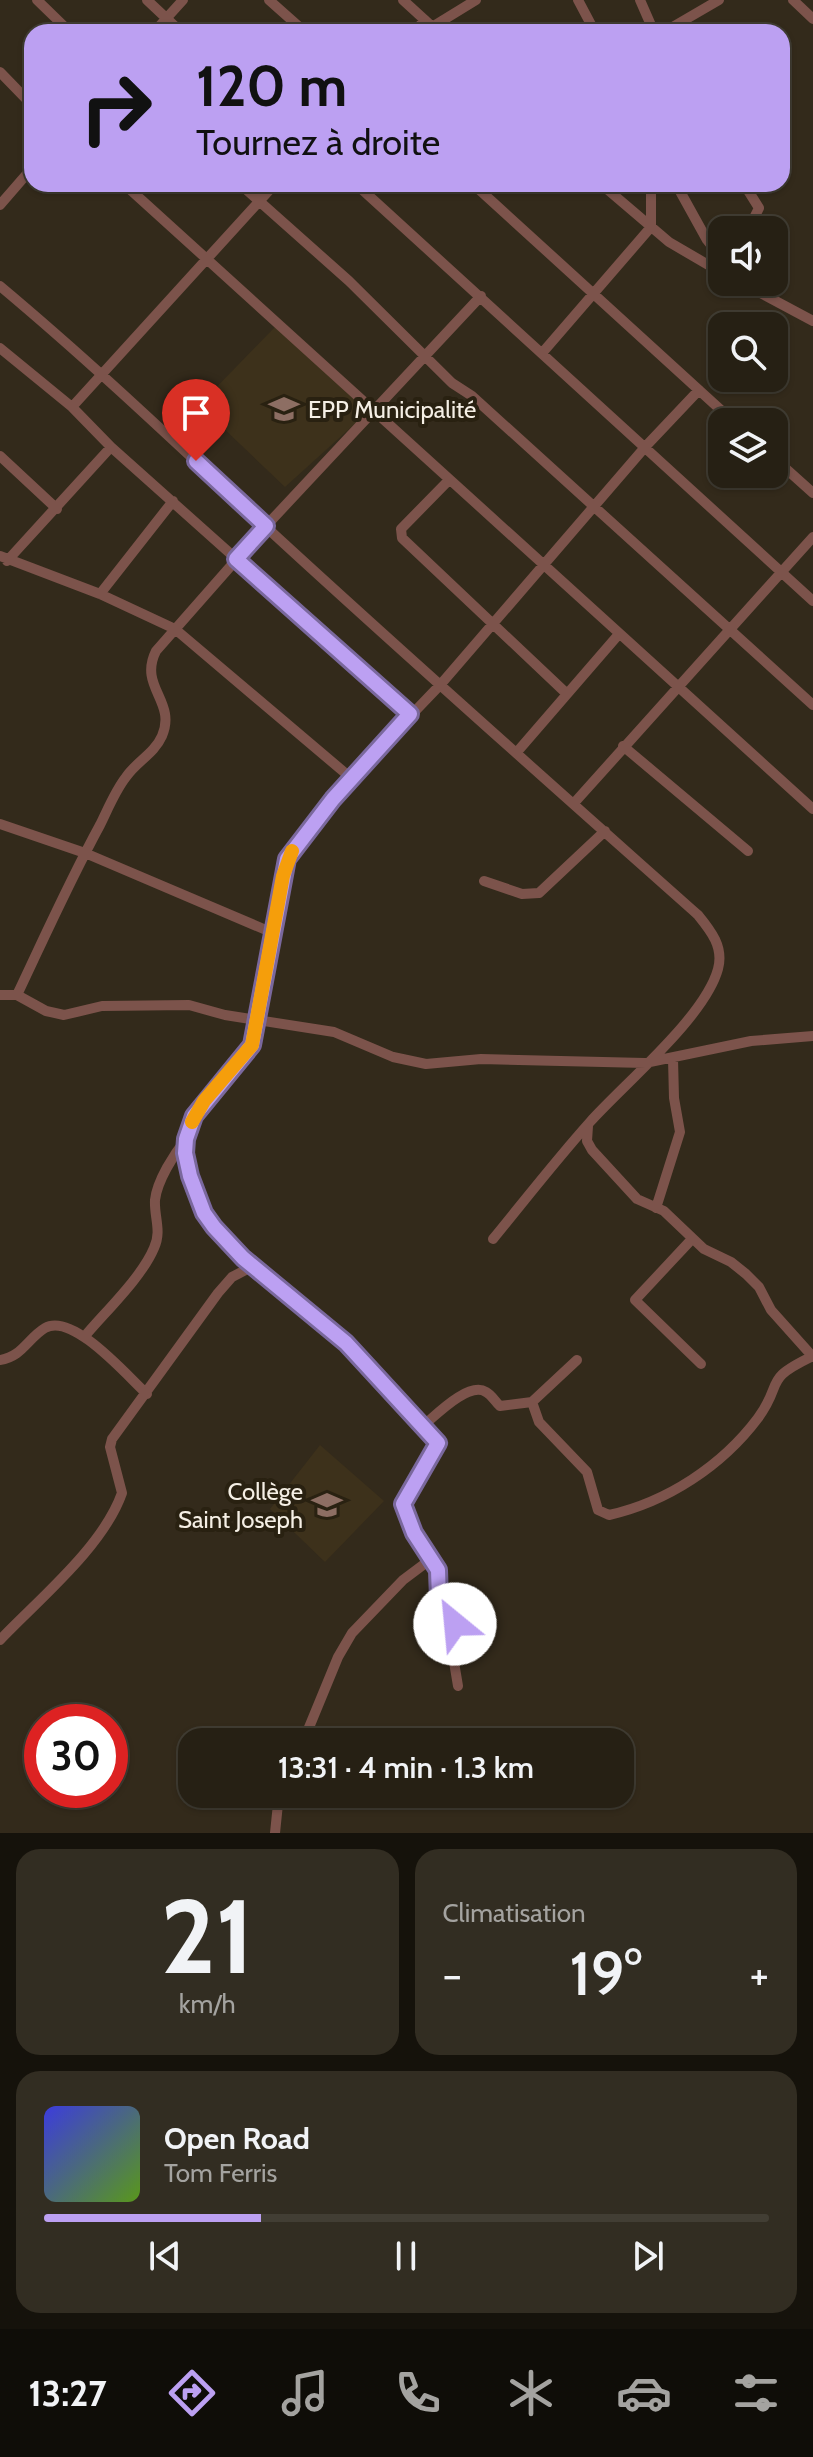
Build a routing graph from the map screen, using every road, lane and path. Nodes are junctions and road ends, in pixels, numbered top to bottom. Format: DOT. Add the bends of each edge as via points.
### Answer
graph roads {
  1 [pos="37,0"];
  2 [pos="147,0"];
  3 [pos="183,0"];
  4 [pos="269,0"];
  5 [pos="403,0"];
  6 [pos="476,0"];
  7 [pos="578,0"];
  8 [pos="640,0"];
  9 [pos="719,0"];
  10 [pos="793,0"];
  11 [pos="166,19"];
  12 [pos="813,19"];
  13 [pos="62,24"];
  14 [pos="161,24"];
  15 [pos="172,24"];
  16 [pos="296,24"];
  17 [pos="430,24"];
  18 [pos="435,24"];
  19 [pos="591,24"];
  20 [pos="650,24"];
  21 [pos="678,24"];
  22 [pos="0,72"];
  23 [pos="24,97"];
  24 [pos="24,177"];
  25 [pos="133,192"];
  26 [pos="249,192"];
  27 [pos="268,192"];
  28 [pos="365,192"];
  29 [pos="482,192"];
  30 [pos="610,192"];
  31 [pos="651,192"];
  32 [pos="680,192"];
  33 [pos="749,192"];
  34 [pos="260,201"];
  35 [pos="0,205"];
  36 [pos="755,216"];
  37 [pos="651,227"];
  38 [pos="708,241"];
  39 [pos="207,260"];
  40 [pos="708,266"];
  41 [pos="0,286"];
  42 [pos="481,296"];
  43 [pos="594,296"];
  44 [pos="766,296"];
  45 [pos="813,321"];
  46 [pos="0,348"];
  47 [pos="543,352"];
  48 [pos="425,355"];
  49 [pos="104,373"];
  50 [pos="699,390"];
  51 [pos="72,407"];
  52 [pos="719,408"];
  53 [pos="376,410"];
  54 [pos="646,446"];
  55 [pos="111,447"];
  56 [pos="0,456"];
  57 [pos="788,471"];
  58 [pos="449,480"];
  59 [pos="813,493"];
  60 [pos="173,501"];
  61 [pos="595,507"];
  62 [pos="57,509"];
  63 [pos="266,526"];
  64 [pos="813,537"];
  65 [pos="4,559"];
  66 [pos="236,559"];
  67 [pos="544,568"];
  68 [pos="783,572"];
  69 [pos="100,594"];
  70 [pos="813,601"];
  71 [pos="492,625"];
  72 [pos="175,629"];
  73 [pos="730,631"];
  74 [pos="619,634"];
  75 [pos="441,684"];
  76 [pos="676,686"];
  77 [pos="566,693"];
  78 [pos="813,705"];
  79 [pos="410,714"];
  80 [pos="623,746"];
  81 [pos="517,752"];
  82 [pos="351,778"];
  83 [pos="575,802"];
  84 [pos="813,809"];
  85 [pos="0,824"];
  86 [pos="605,831"];
  87 [pos="748,851"];
  88 [pos="85,853"];
  89 [pos="484,881"];
  90 [pos="273,933"];
  91 [pos="0,995"];
  92 [pos="17,995"];
  93 [pos="257,1021"];
  94 [pos="813,1036"];
  95 [pos="673,1059"];
  96 [pos="645,1063"];
  97 [pos="589,1123"];
  98 [pos="186,1139"];
  99 [pos="656,1208"];
  100 [pos="493,1239"];
  101 [pos="692,1239"];
  102 [pos="253,1266"];
  103 [pos="85,1336"];
  104 [pos="813,1357"];
  105 [pos="0,1360"];
  106 [pos="577,1360"];
  107 [pos="701,1364"];
  108 [pos="147,1394"];
  109 [pos="532,1402"];
  110 [pos="424,1425"];
  111 [pos="431,1559"];
  112 [pos="0,1640"];
  113 [pos="458,1686"];
  114 [pos="310,1728"];
  115 [pos="278,1808"];
  116 [pos="275,1833"];
  1 -- 13 [label="street"];
  2 -- 11 [label="street"];
  3 -- 11 [label="street"];
  4 -- 16 [label="street"];
  5 -- 17 [label="street"];
  6 -- 18 [label="street"];
  7 -- 19 [label="street"];
  8 -- 20 [label="street"];
  9 -- 21 [label="street"];
  10 -- 12 [label="street"];
  11 -- 14 [label="street"];
  11 -- 15 [label="street"];
  22 -- 23 [label="street"];
  24 -- 35 [label="street"];
  25 -- 39 [label="street"];
  26 -- 34 [label="street"];
  27 -- 34 [label="street"];
  28 -- 42 [label="street"];
  29 -- 43 [label="street"];
  30 -- 37 [label="street"];
  31 -- 37 [label="street"];
  32 -- 38 [label="street"];
  33 -- 36 [label="street" via="759,208"];
  34 -- 39 [label="street"];
  34 -- 48 [label="street"];
  37 -- 40 [label="street"];
  37 -- 43 [label="street"];
  39 -- 49 [label="street"];
  39 -- 53 [label="street"];
  41 -- 49 [label="street"];
  42 -- 47 [label="street"];
  42 -- 48 [label="street"];
  43 -- 47 [label="street"];
  43 -- 50 [label="street"];
  44 -- 45 [label="street"];
  46 -- 51 [label="street"];
  47 -- 54 [label="street"];
  48 -- 53 [label="street"];
  48 -- 61 [label="street"];
  49 -- 51 [label="street"];
  49 -- 63 [label="street"];
  50 -- 52 [label="street"];
  50 -- 54 [label="street"];
  51 -- 55 [label="street"];
  53 -- 58 [label="street"];
  53 -- 63 [label="street"];
  54 -- 61 [label="street"];
  54 -- 68 [label="street"];
  55 -- 60 [label="street"];
  55 -- 62 [label="street"];
  56 -- 62 [label="street"];
  57 -- 59 [label="street"];
  58 -- 67 [label="street"];
  58 -- 71 [label="street" via="408,520 402,538"];
  60 -- 66 [label="street"];
  60 -- 69 [label="street"];
  61 -- 67 [label="street"];
  61 -- 73 [label="street"];
  62 -- 65 [label="street"];
  63 -- 66 [label="street"];
  63 -- 75 [label="street"];
  64 -- 68 [label="street"];
  65 -- 69 [label="street"];
  66 -- 72 [label="street"];
  66 -- 79 [label="street"];
  67 -- 71 [label="street"];
  67 -- 74 [label="street"];
  68 -- 70 [label="street"];
  68 -- 73 [label="street"];
  69 -- 72 [label="street"];
  71 -- 75 [label="street"];
  71 -- 77 [label="street"];
  72 -- 82 [label="street"];
  72 -- 88 [label="street" via="149,665 150,680 165,708 167,723 160,741 127,775"];
  73 -- 76 [label="street"];
  73 -- 78 [label="street"];
  74 -- 76 [label="street"];
  74 -- 77 [label="street"];
  75 -- 79 [label="street"];
  75 -- 81 [label="street"];
  76 -- 80 [label="street"];
  76 -- 84 [label="street"];
  77 -- 81 [label="street"];
  79 -- 82 [label="street"];
  80 -- 83 [label="street"];
  80 -- 87 [label="street"];
  81 -- 83 [label="street"];
  82 -- 90 [label="street" via="287,859"];
  83 -- 86 [label="street"];
  85 -- 88 [label="street"];
  86 -- 89 [label="street" via="539,893 522,894"];
  86 -- 96 [label="street" via="698,915 720,949 719,966 704,996"];
  88 -- 90 [label="street"];
  88 -- 92 [label="street"];
  90 -- 93 [label="street"];
  91 -- 92 [label="street"];
  92 -- 93 [label="street" via="64,1015 102,1006 176,1003"];
  93 -- 96 [label="street" via="334,1032 393,1057 426,1064 481,1059"];
  93 -- 98 [label="street" via="248,1052 204,1101"];
  94 -- 95 [label="street" via="751,1041"];
  95 -- 96 [label="street"];
  95 -- 99 [label="street" via="680,1132"];
  96 -- 97 [label="street"];
  97 -- 99 [label="street" via="592,1150 637,1199"];
  97 -- 100 [label="street"];
  98 -- 102 [label="street" via="190,1176 204,1213"];
  98 -- 103 [label="street" via="155,1196 155,1247"];
  99 -- 101 [label="street"];
  101 -- 104 [label="street" via="746,1274"];
  101 -- 107 [label="street" via="635,1300"];
  102 -- 108 [label="street" via="232,1277 218,1293"];
  102 -- 110 [label="street" via="346,1343"];
  103 -- 105 [label="street" via="55,1325 16,1356"];
  103 -- 108 [label="street"];
  104 -- 109 [label="street" via="777,1376 753,1424 698,1475 674,1492 609,1515 598,1510 587,1472 539,1422"];
  106 -- 109 [label="street"];
  108 -- 112 [label="street" via="112,1439 122,1493 118,1502 85,1551"];
  109 -- 110 [label="street" via="506,1408 480,1390 450,1401"];
  110 -- 111 [label="street" via="438,1448 403,1504"];
  111 -- 113 [label="street" via="438,1570 439,1599 455,1618 450,1638"];
  111 -- 114 [label="street" via="352,1633"];
  115 -- 116 [label="street"];
}
